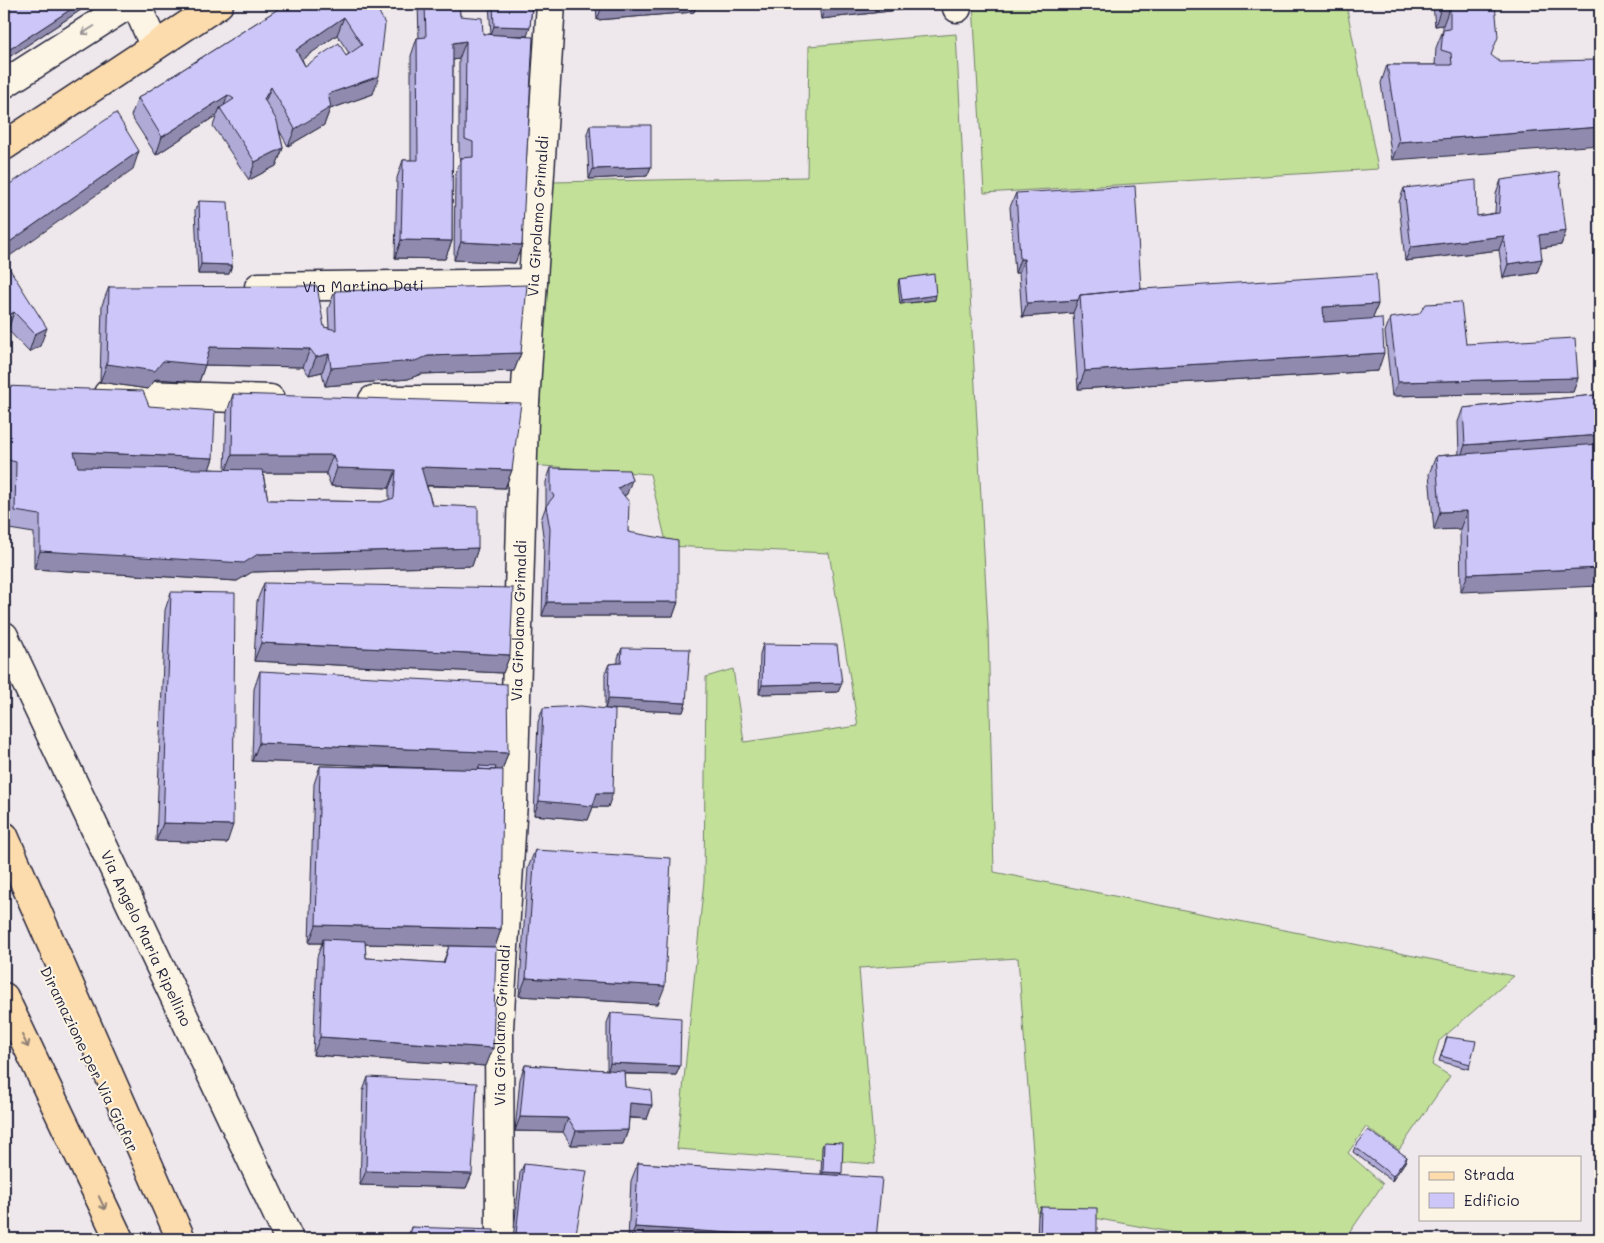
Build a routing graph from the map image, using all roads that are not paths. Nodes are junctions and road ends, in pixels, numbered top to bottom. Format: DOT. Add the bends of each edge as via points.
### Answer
graph roads {
  1 [pos="129,4"];
  2 [pos="136,4"];
  3 [pos="219,4"];
  4 [pos="550,4"];
  5 [pos="154,46"];
  6 [pos="4,84"];
  7 [pos="4,146"];
  8 [pos="532,283"];
  9 [pos="231,287"];
  10 [pos="80,393"];
  11 [pos="297,399"];
  12 [pos="347,400"];
  13 [pos="525,400"];
  14 [pos="4,636"];
  15 [pos="4,836"];
  16 [pos="4,878"];
  17 [pos="4,997"];
  18 [pos="119,1239"];
  19 [pos="176,1239"];
  20 [pos="181,1239"];
  21 [pos="289,1239"];
  22 [pos="500,1239"];
  1 -- 6 [label="street, one-way"];
  2 -- 5 [label="street"];
  3 -- 5 [label="main road"];
  4 -- 8 [label="street, Via Girolamo Grimaldi"];
  5 -- 7 [label="main road"];
  8 -- 9 [label="street, Via Martino Dati"];
  8 -- 13 [label="street, Via Girolamo Grimaldi"];
  10 -- 11 [label="street"];
  12 -- 13 [label="street"];
  13 -- 22 [label="street, Via Girolamo Grimaldi" via="513,802 499,1028"];
  14 -- 21 [label="street, Via Angelo Maria Ripellino"];
  15 -- 20 [label="main road"];
  16 -- 19 [label="main road, Diramazione per Via Giafar"];
  17 -- 18 [label="main road, one-way"];
}
